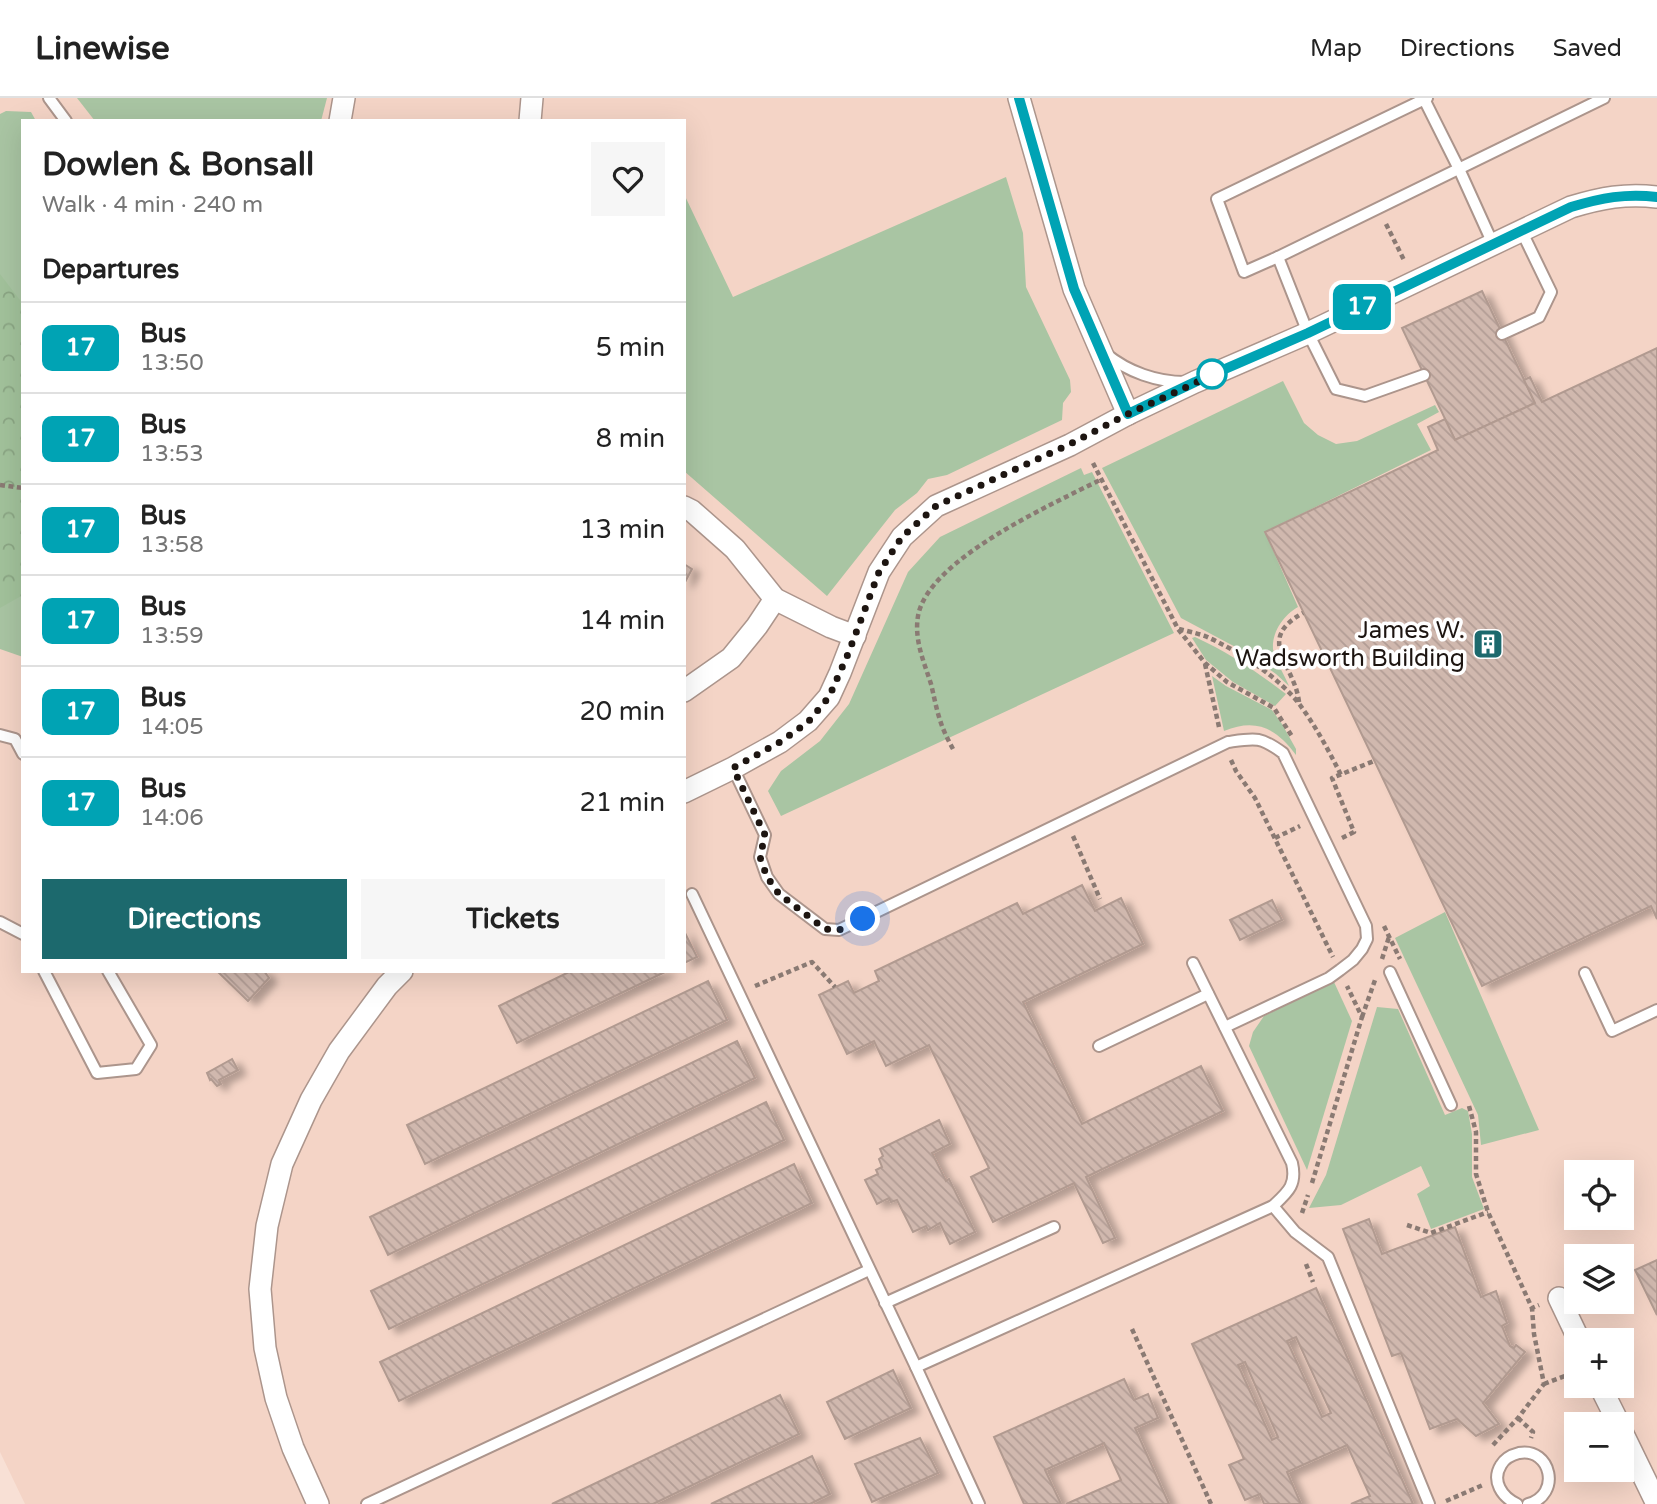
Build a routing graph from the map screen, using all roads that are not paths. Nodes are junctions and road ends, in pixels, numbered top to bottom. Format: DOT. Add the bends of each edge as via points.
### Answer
graph roads {
  1 [pos="49,98"];
  2 [pos="344,98"];
  3 [pos="532,98"];
  4 [pos="1019,98"];
  5 [pos="1604,98"];
  6 [pos="1425,99"];
  7 [pos="65,119"];
  8 [pos="340,119"];
  9 [pos="530,119"];
  10 [pos="1459,169"];
  11 [pos="1657,197"];
  12 [pos="1521,230"];
  13 [pos="1493,244"];
  14 [pos="1278,257"];
  15 [pos="1308,333"];
  16 [pos="1502,334"];
  17 [pos="1101,350"];
  18 [pos="1424,374"];
  19 [pos="1195,382"];
  20 [pos="1128,414"];
  21 [pos="686,508"];
  22 [pos="775,599"];
  23 [pos="855,636"];
  24 [pos="686,690"];
  25 [pos="0,735"];
  26 [pos="21,750"];
  27 [pos="733,768"];
  28 [pos="686,791"];
  29 [pos="692,894"];
  30 [pos="0,922"];
  31 [pos="21,933"];
  32 [pos="1194,962"];
  33 [pos="1390,972"];
  34 [pos="45,973"];
  35 [pos="109,973"];
  36 [pos="400,973"];
  37 [pos="1585,973"];
  38 [pos="1208,994"];
  39 [pos="1657,1010"];
  40 [pos="1225,1027"];
  41 [pos="1099,1046"];
  42 [pos="1451,1105"];
  43 [pos="1272,1206"];
  44 [pos="1054,1227"];
  45 [pos="869,1270"];
  46 [pos="1559,1298"];
  47 [pos="885,1303"];
  48 [pos="1573,1328"];
  49 [pos="916,1367"];
  50 [pos="1634,1457"];
  51 [pos="1533,1503"];
  52 [pos="318,1504"];
  53 [pos="367,1504"];
  54 [pos="979,1504"];
  55 [pos="1429,1504"];
  56 [pos="1517,1504"];
  57 [pos="1657,1504"];
  1 -- 7 [label="lane"];
  2 -- 8 [label="street"];
  3 -- 9 [label="street"];
  4 -- 17 [label="street" via="1074,289"];
  5 -- 10 [label="lane"];
  6 -- 10 [label="lane"];
  6 -- 14 [label="lane" via="1217,200 1244,272"];
  10 -- 13 [label="lane"];
  10 -- 14 [label="lane"];
  11 -- 12 [label="street" via="1601,198"];
  12 -- 13 [label="street"];
  12 -- 16 [label="lane" via="1551,292 1539,317"];
  13 -- 15 [label="street"];
  14 -- 15 [label="lane"];
  15 -- 18 [label="lane" via="1336,389 1366,396"];
  15 -- 19 [label="street"];
  17 -- 19 [label="lane" via="1143,375"];
  17 -- 20 [label="street"];
  19 -- 20 [label="street"];
  20 -- 23 [label="street" via="936,506 902,537 879,572"];
  21 -- 22 [label="street" via="735,549"];
  22 -- 23 [label="street"];
  22 -- 24 [label="street" via="731,658"];
  23 -- 27 [label="street" via="829,697 808,722"];
  25 -- 26 [label="lane" via="15,739"];
  27 -- 28 [label="street"];
  27 -- 40 [label="lane" via="765,835 760,857 767,877 779,894 825,929 839,930 1228,742 1267,741 1283,753 1366,926 1367,939 1353,960 1329,978"];
  29 -- 45 [label="lane"];
  30 -- 31 [label="lane"];
  32 -- 38 [label="lane"];
  33 -- 42 [label="lane"];
  34 -- 35 [label="lane" via="97,1073 136,1069 151,1045"];
  36 -- 52 [label="street" via="339,1051 311,1100 282,1164 267,1226 260,1289 265,1348 276,1398"];
  37 -- 39 [label="lane" via="1612,1031"];
  38 -- 40 [label="lane"];
  38 -- 41 [label="lane"];
  40 -- 43 [label="lane" via="1292,1164 1293,1184"];
  43 -- 49 [label="lane"];
  43 -- 55 [label="lane" via="1295,1232 1328,1257"];
  44 -- 47 [label="lane"];
  45 -- 47 [label="lane"];
  45 -- 53 [label="lane"];
  46 -- 48 [label="street"];
  47 -- 49 [label="lane"];
  49 -- 54 [label="lane"];
  50 -- 57 [label="street"];
  51 -- 56 [label="lane" via="1547,1490 1549,1474 1541,1459 1524,1452 1508,1457 1497,1478 1503,1494"];
}
